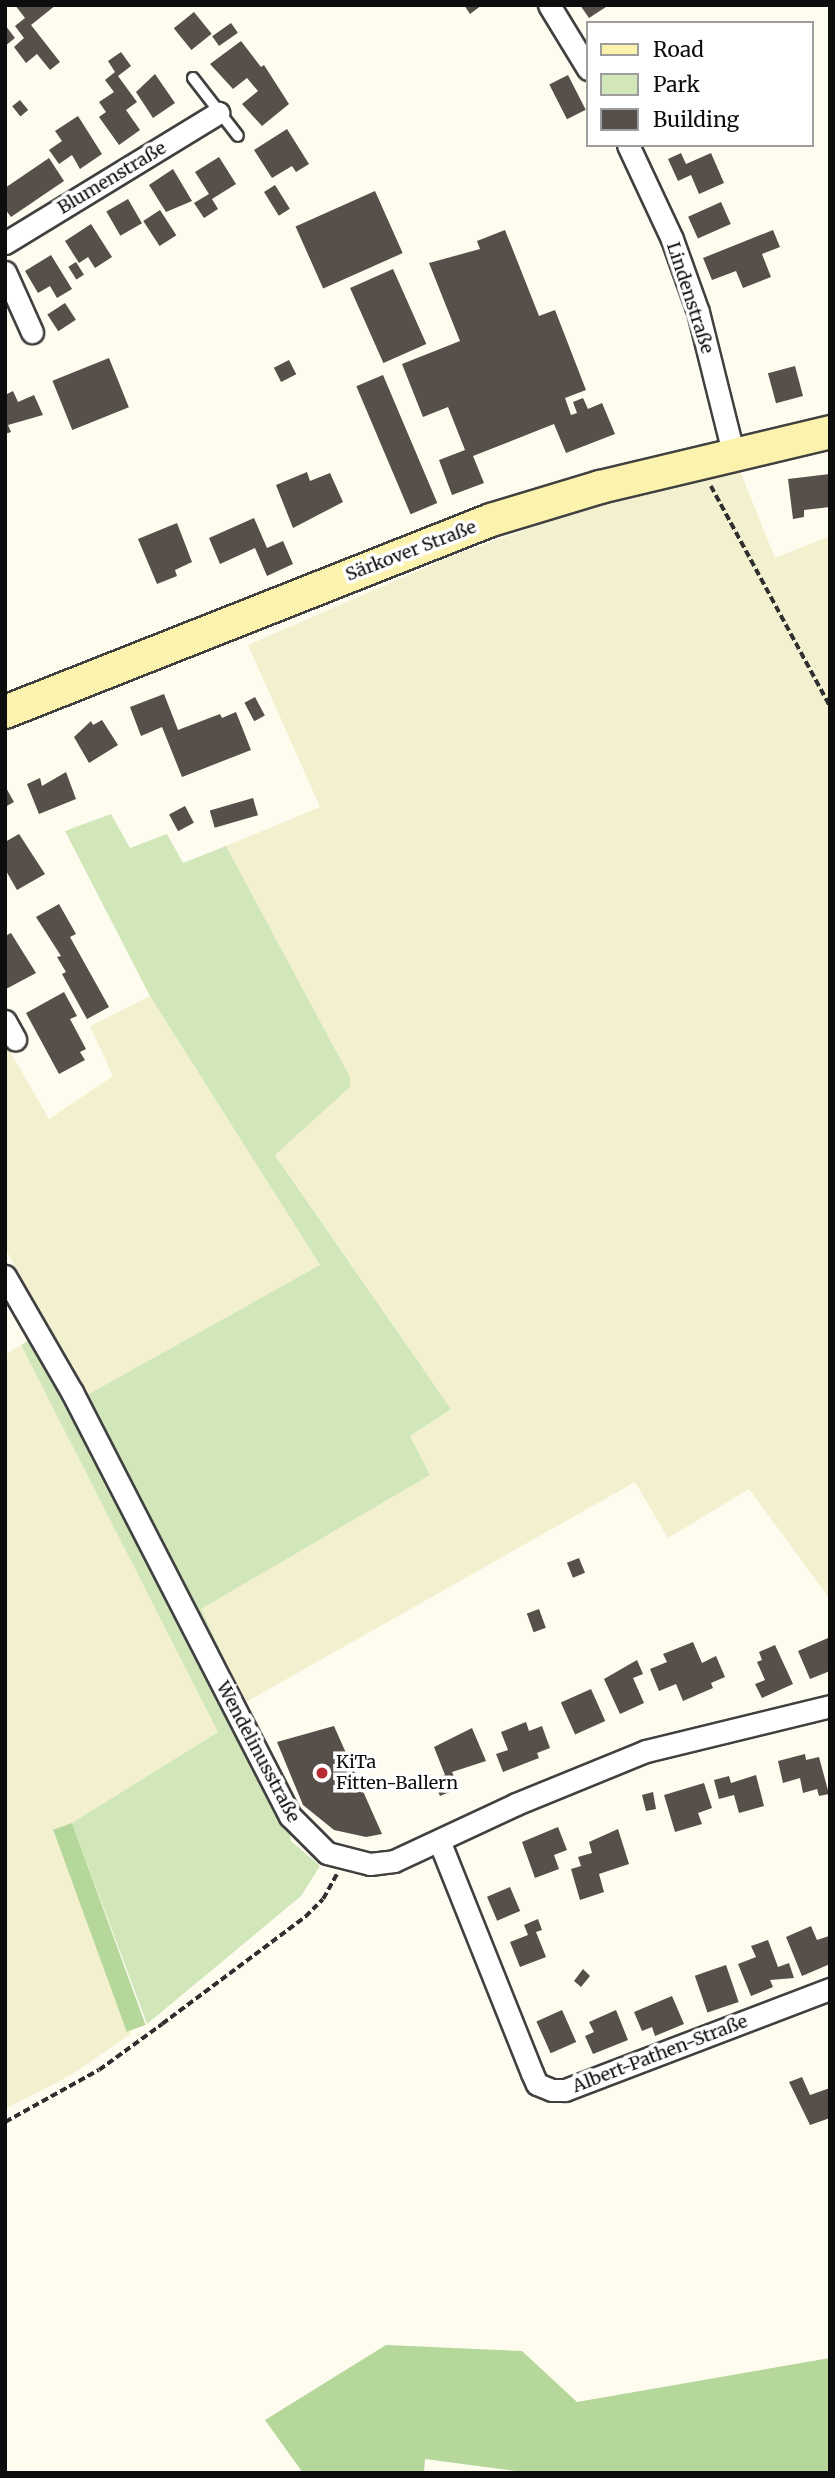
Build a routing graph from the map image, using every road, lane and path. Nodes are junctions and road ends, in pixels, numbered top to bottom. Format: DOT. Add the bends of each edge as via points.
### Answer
graph roads {
  1 [pos="549,5"];
  2 [pos="586,66"];
  3 [pos="193,78"];
  4 [pos="218,113"];
  5 [pos="238,136"];
  6 [pos="629,147"];
  7 [pos="5,243"];
  8 [pos="5,272"];
  9 [pos="32,331"];
  10 [pos="830,432"];
  11 [pos="719,460"];
  12 [pos="830,706"];
  13 [pos="5,712"];
  14 [pos="5,1276"];
  15 [pos="830,1706"];
  16 [pos="440,1843"];
  17 [pos="343,1860"];
  18 [pos="830,1989"];
  19 [pos="5,2122"];
  1 -- 2 [label="street"];
  3 -- 4 [label="lane"];
  4 -- 5 [label="lane"];
  4 -- 7 [label="street, Blumenstraße"];
  6 -- 11 [label="street, Lindenstraße" via="672,239 698,312"];
  8 -- 9 [label="street"];
  10 -- 11 [label="main road, Särkover Straße"];
  11 -- 12 [label="path" via="731,530"];
  11 -- 13 [label="main road, Särkover Straße" via="600,487 491,520"];
  14 -- 17 [label="street, Wendelinusstraße" via="72,1392 290,1816 310,1841"];
  15 -- 16 [label="street, Wendelinusstraße" via="646,1751 516,1804"];
  16 -- 17 [label="street, Wendelinusstraße" via="394,1861"];
  16 -- 18 [label="street, Albert-Pathen-Straße" via="532,2073 537,2084 552,2090 565,2090"];
  17 -- 19 [label="path" via="323,1899 305,1917 100,2070"];
}
